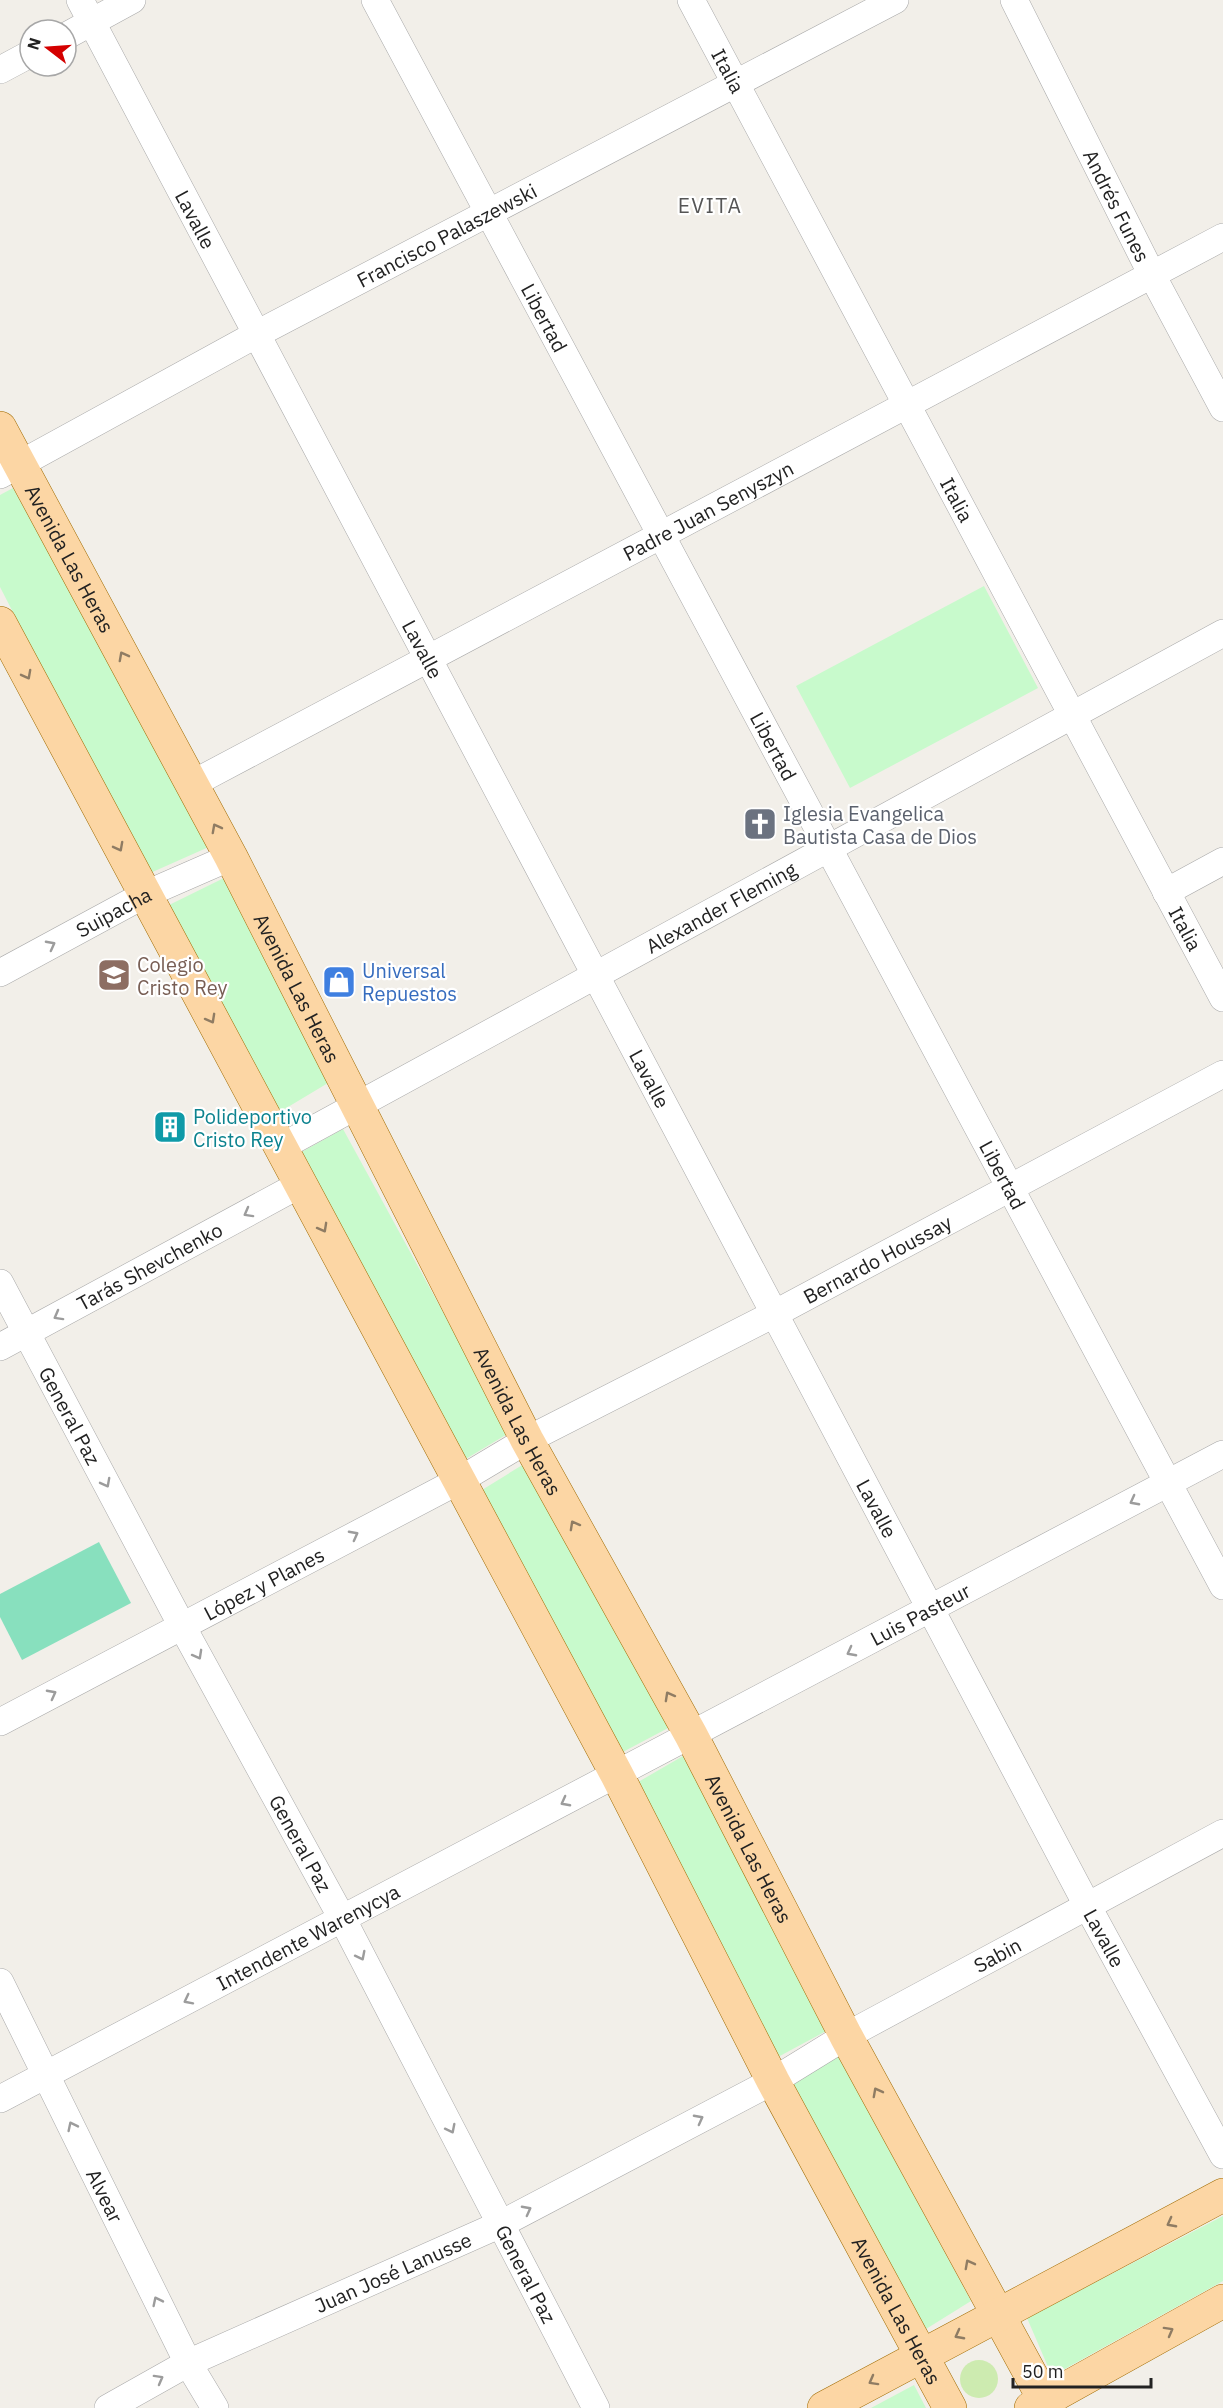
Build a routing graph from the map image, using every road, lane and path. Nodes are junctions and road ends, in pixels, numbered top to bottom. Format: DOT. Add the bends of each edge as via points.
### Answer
graph roads {
  1 [pos="132,0"];
  2 [pos="375,0"];
  3 [pos="691,0"];
  4 [pos="895,0"];
  5 [pos="1014,0"];
  6 [pos="86,11"];
  7 [pos="18,60"];
  8 [pos="0,70"];
  9 [pos="736,84"];
  10 [pos="490,214"];
  11 [pos="1223,237"];
  12 [pos="1152,275"];
  13 [pos="257,334"];
  14 [pos="907,405"];
  15 [pos="1223,408"];
  16 [pos="0,428"];
  17 [pos="10,470"];
  18 [pos="661,535"];
  19 [pos="0,623"];
  20 [pos="1223,633"];
  21 [pos="428,659"];
  22 [pos="1072,715"];
  23 [pos="192,784"];
  24 [pos="828,847"];
  25 [pos="231,857"];
  26 [pos="1223,861"];
  27 [pos="1166,892"];
  28 [pos="144,895"];
  29 [pos="0,973"];
  30 [pos="595,974"];
  31 [pos="1223,998"];
  32 [pos="1223,1074"];
  33 [pos="356,1105"];
  34 [pos="281,1147"];
  35 [pos="299,1185"];
  36 [pos="1010,1187"];
  37 [pos="0,1283"];
  38 [pos="774,1314"];
  39 [pos="27,1333"];
  40 [pos="0,1347"];
  41 [pos="527,1440"];
  42 [pos="1223,1454"];
  43 [pos="460,1480"];
  44 [pos="1168,1483"];
  45 [pos="1223,1586"];
  46 [pos="931,1610"];
  47 [pos="182,1626"];
  48 [pos="0,1722"];
  49 [pos="691,1735"];
  50 [pos="617,1775"];
  51 [pos="1223,1833"];
  52 [pos="1088,1907"];
  53 [pos="343,1920"];
  54 [pos="0,1983"];
  55 [pos="846,2036"];
  56 [pos="46,2073"];
  57 [pos="772,2081"];
  58 [pos="0,2099"];
  59 [pos="1223,2156"];
  60 [pos="1223,2195"];
  61 [pos="501,2224"];
  62 [pos="1223,2301"];
  63 [pos="996,2315"];
  64 [pos="921,2354"];
  65 [pos="188,2363"];
  66 [pos="1042,2406"];
  67 [pos="108,2408"];
  68 [pos="215,2408"];
  69 [pos="596,2408"];
  70 [pos="824,2408"];
  71 [pos="950,2408"];
  1 -- 6 [label="street"];
  2 -- 10 [label="street, Libertad"];
  3 -- 9 [label="street, Italia"];
  4 -- 9 [label="street, Francisco Palaszewski"];
  5 -- 12 [label="street, Andrés Funes"];
  6 -- 13 [label="street, Lavalle"];
  7 -- 8 [label="street"];
  9 -- 10 [label="street, Francisco Palaszewski"];
  9 -- 14 [label="street, Italia"];
  10 -- 13 [label="street, Francisco Palaszewski"];
  10 -- 18 [label="street, Libertad"];
  11 -- 12 [label="street, Padre Juan Senyszyn"];
  12 -- 14 [label="street, Padre Juan Senyszyn"];
  12 -- 15 [label="street, Andrés Funes"];
  13 -- 17 [label="street, Francisco Palaszewski"];
  13 -- 21 [label="street, Lavalle"];
  14 -- 18 [label="street, Padre Juan Senyszyn"];
  14 -- 22 [label="street, Italia"];
  16 -- 17 [label="main road, Avenida Las Heras"];
  23 -- 17 [label="main road, Avenida Las Heras, one-way"];
  18 -- 21 [label="street, Padre Juan Senyszyn"];
  18 -- 24 [label="street, Libertad"];
  19 -- 28 [label="main road, Avenida Las Heras, one-way"];
  20 -- 22 [label="street, Alexander Fleming"];
  21 -- 23 [label="street, Padre Juan Senyszyn"];
  21 -- 30 [label="street, Lavalle"];
  22 -- 24 [label="street, Alexander Fleming"];
  22 -- 27 [label="street, Italia"];
  25 -- 23 [label="main road, Avenida Las Heras, one-way"];
  24 -- 30 [label="street, Alexander Fleming"];
  24 -- 36 [label="street, Libertad"];
  25 -- 28 [label="street, Suipacha"];
  25 -- 33 [label="main road, Avenida Las Heras"];
  26 -- 27 [label="street"];
  27 -- 31 [label="street, Italia"];
  29 -- 28 [label="street, Suipacha, one-way"];
  28 -- 34 [label="main road, Avenida Las Heras, one-way"];
  30 -- 33 [label="street, Alexander Fleming"];
  30 -- 38 [label="street, Lavalle"];
  32 -- 36 [label="street, Bernardo Houssay"];
  33 -- 34 [label="street, Alexander Fleming"];
  33 -- 41 [label="main road, Avenida Las Heras"];
  34 -- 35 [label="main road, Avenida Las Heras"];
  35 -- 39 [label="street, Tarás Shevchenko, one-way"];
  35 -- 43 [label="main road, Avenida Las Heras, one-way"];
  36 -- 38 [label="street, Bernardo Houssay"];
  36 -- 44 [label="street, Libertad"];
  37 -- 39 [label="street, General Paz"];
  38 -- 41 [label="street, Bernardo Houssay"];
  38 -- 46 [label="street, Lavalle"];
  39 -- 40 [label="street, Tarás Shevchenko"];
  39 -- 47 [label="street, General Paz, one-way"];
  41 -- 43 [label="street, López y Planes"];
  49 -- 41 [label="main road, Avenida Las Heras, one-way"];
  42 -- 44 [label="street, Luis Pasteur"];
  47 -- 43 [label="street, López y Planes, one-way"];
  43 -- 50 [label="main road, Avenida Las Heras"];
  44 -- 45 [label="street, Libertad"];
  44 -- 46 [label="street, Luis Pasteur, one-way"];
  46 -- 49 [label="street, Luis Pasteur, one-way"];
  46 -- 52 [label="street, Lavalle"];
  48 -- 47 [label="street, López y Planes, one-way"];
  47 -- 53 [label="street, General Paz, one-way"];
  49 -- 50 [label="street, Luis Pasteur"];
  49 -- 55 [label="main road, Avenida Las Heras"];
  50 -- 53 [label="street, Intendente Warenycya, one-way"];
  50 -- 57 [label="main road, Avenida Las Heras"];
  51 -- 52 [label="street, Sabin"];
  52 -- 55 [label="street, Sabin"];
  52 -- 59 [label="street, Lavalle"];
  53 -- 56 [label="street, Intendente Warenycya, one-way"];
  53 -- 61 [label="street, General Paz, one-way"];
  54 -- 56 [label="street, Alvear"];
  55 -- 57 [label="street, Sabin"];
  63 -- 55 [label="main road, Avenida Las Heras, one-way"];
  56 -- 58 [label="street, Intendente Warenycya"];
  65 -- 56 [label="street, Alvear, one-way"];
  61 -- 57 [label="street, Juan José Lanusse, one-way"];
  57 -- 64 [label="main road, Avenida Las Heras"];
  60 -- 63 [label="main road, one-way"];
  61 -- 65 [label="street, Juan José Lanusse"];
  61 -- 69 [label="street, General Paz"];
  66 -- 62 [label="main road, one-way"];
  63 -- 64 [label="main road, one-way"];
  63 -- 66 [label="main road, Avenida Las Heras"];
  64 -- 70 [label="main road, one-way"];
  64 -- 71 [label="main road, Avenida Las Heras"];
  67 -- 65 [label="street, Juan José Lanusse, one-way"];
  65 -- 68 [label="street, Alvear"];
}
